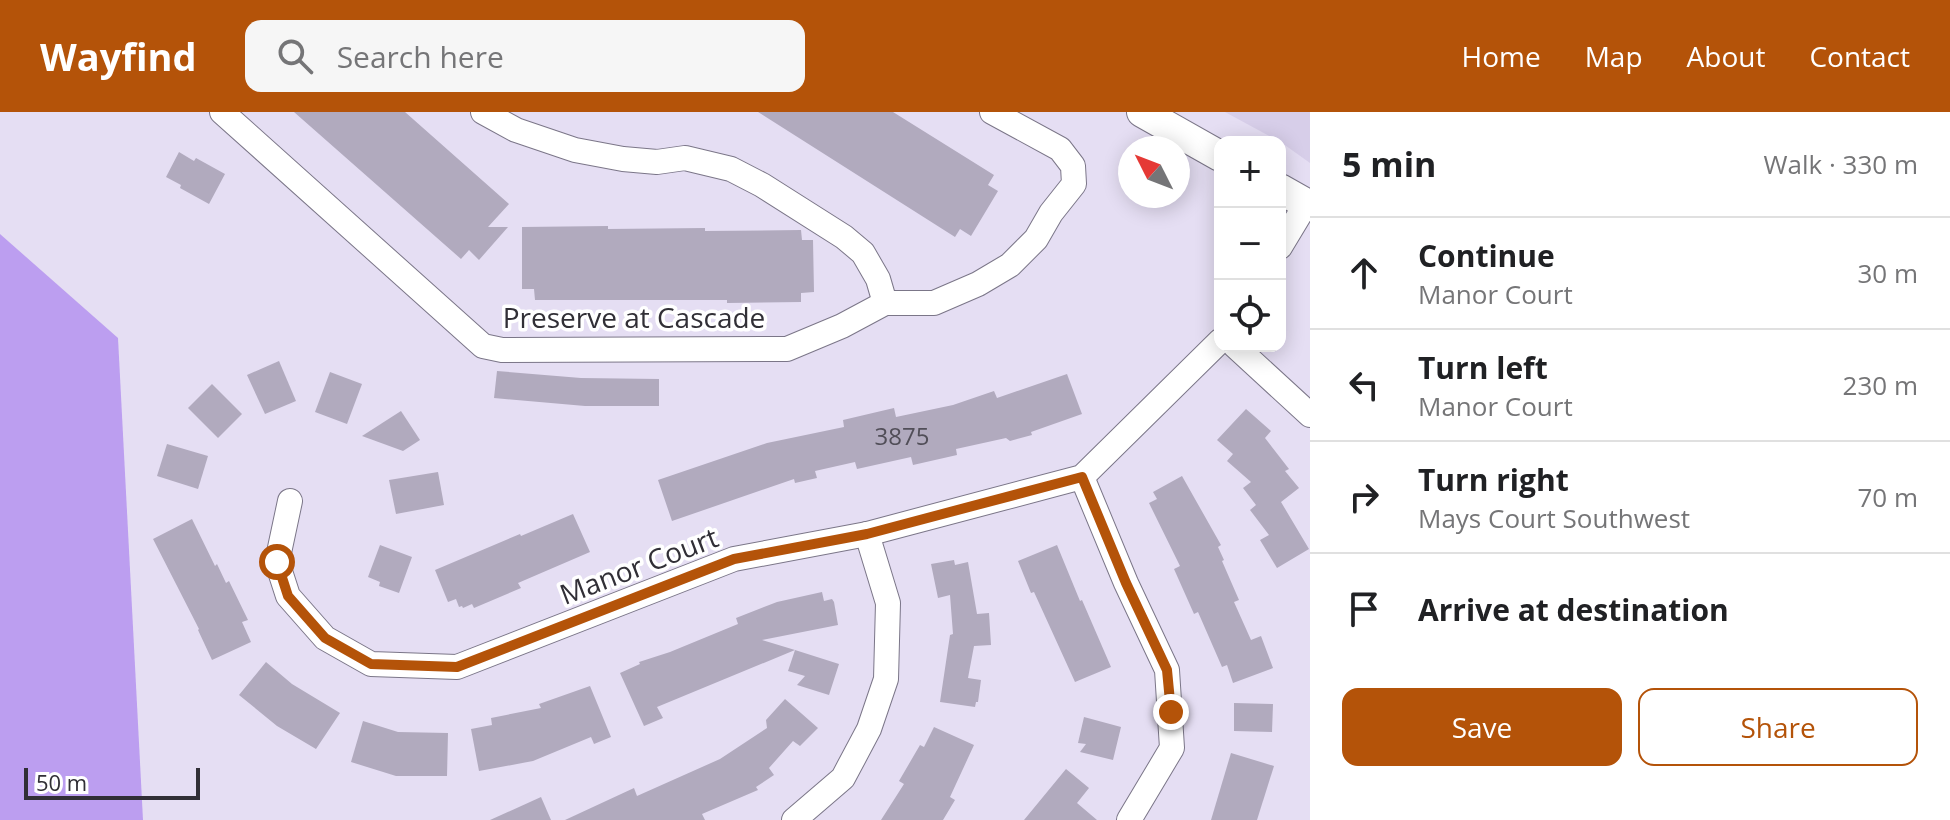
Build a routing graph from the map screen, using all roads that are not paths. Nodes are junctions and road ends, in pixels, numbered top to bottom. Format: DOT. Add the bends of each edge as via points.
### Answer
graph roads {
  1 [pos="222,112"];
  2 [pos="483,112"];
  3 [pos="992,112"];
  4 [pos="1142,112"];
  5 [pos="1214,153"];
  6 [pos="1286,192"];
  7 [pos="1308,205"];
  8 [pos="1286,238"];
  9 [pos="885,303"];
  10 [pos="1214,347"];
  11 [pos="1242,352"];
  12 [pos="1310,415"];
  13 [pos="1082,477"];
  14 [pos="290,501"];
  15 [pos="867,534"];
  16 [pos="794,820"];
  17 [pos="1129,820"];
  1 -- 9 [label="street, Preserve at Cascade" via="483,346 787,349"];
  2 -- 9 [label="street" via="516,130 575,150 657,162 685,158 731,169 863,253"];
  3 -- 9 [label="street, Preserve at Cascade" via="1060,149 1073,166 1074,184 1036,239 1010,265 934,303"];
  4 -- 5 [label="street"];
  6 -- 7 [label="street"];
  7 -- 8 [label="street"];
  10 -- 13 [label="street, Manor Court"];
  11 -- 12 [label="street"];
  13 -- 15 [label="street, Manor Court"];
  13 -- 17 [label="street" via="1167,670 1172,748"];
  14 -- 15 [label="street, Manor Court" via="277,562 288,596 325,638 371,664 457,667 734,559"];
  15 -- 16 [label="street" via="888,603 886,679 869,729 843,778"];
}
